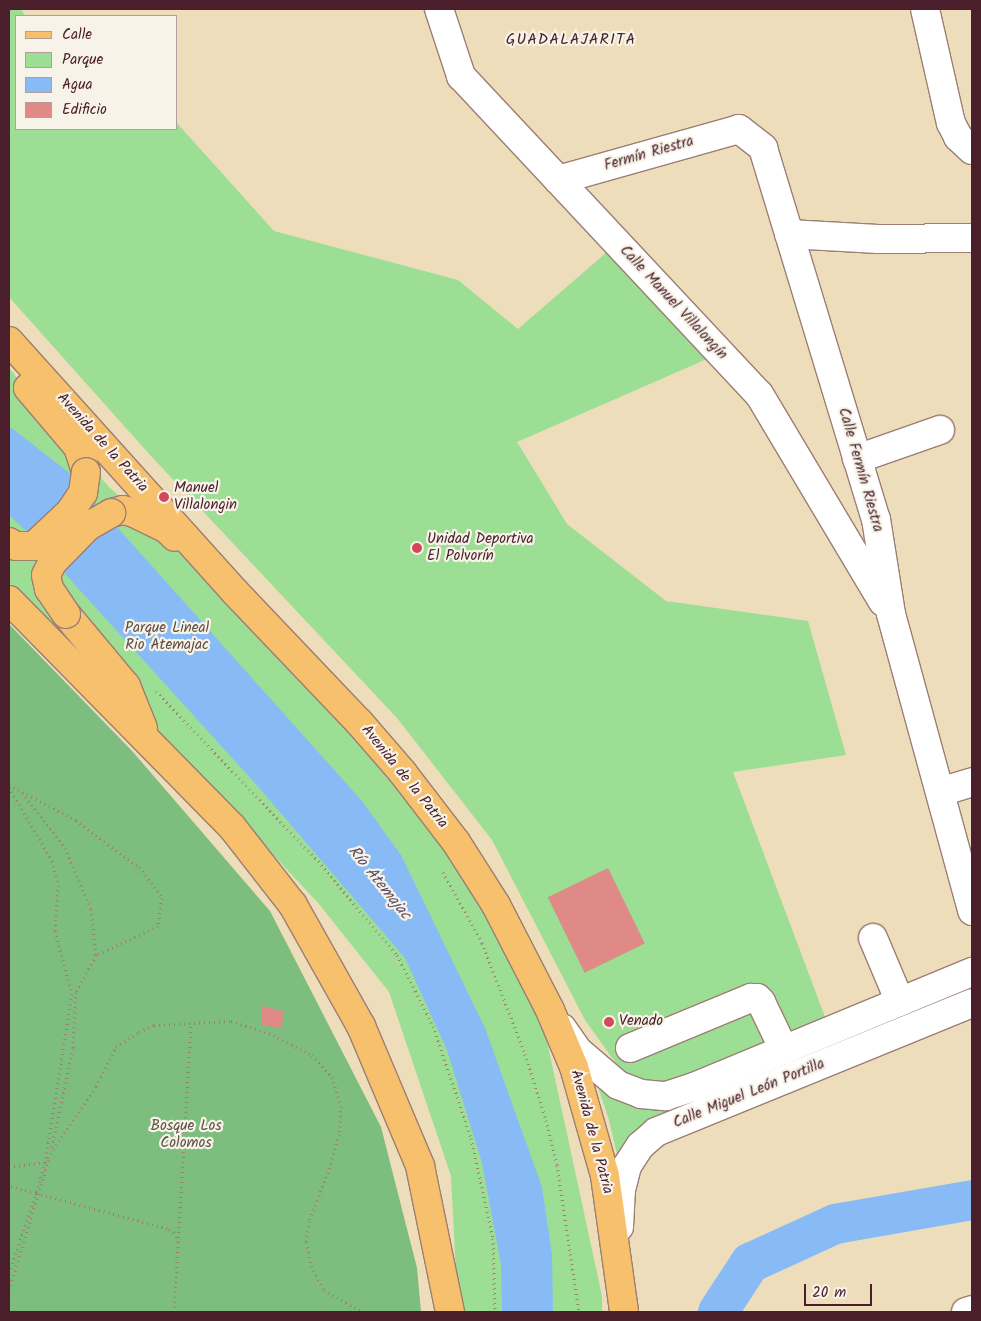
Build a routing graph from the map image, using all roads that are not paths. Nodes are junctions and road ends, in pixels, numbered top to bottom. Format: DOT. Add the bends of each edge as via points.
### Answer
graph roads {
  1 [pos="439,9"];
  2 [pos="925,9"];
  3 [pos="739,129"];
  4 [pos="972,150"];
  5 [pos="558,180"];
  6 [pos="789,234"];
  7 [pos="972,238"];
  8 [pos="9,341"];
  9 [pos="9,364"];
  10 [pos="940,430"];
  11 [pos="857,458"];
  12 [pos="9,542"];
  13 [pos="235,592"];
  14 [pos="9,600"];
  15 [pos="891,614"];
  16 [pos="148,741"];
  17 [pos="972,782"];
  18 [pos="940,792"];
  19 [pos="972,912"];
  20 [pos="873,938"];
  21 [pos="972,972"];
  22 [pos="900,1002"];
  23 [pos="972,1003"];
  24 [pos="550,1010"];
  25 [pos="630,1048"];
  26 [pos="784,1050"];
  27 [pos="694,1087"];
  28 [pos="705,1112"];
  29 [pos="618,1261"];
  30 [pos="972,1310"];
  31 [pos="450,1312"];
  32 [pos="624,1312"];
  33 [pos="966,1312"];
  1 -- 5 [label="street, Calle Manuel Villalongín" via="461,76"];
  2 -- 4 [label="street" via="951,123 958,137"];
  3 -- 5 [label="street, Fermín Riestra"];
  3 -- 6 [label="street, Calle Fermín Riestra" via="763,148"];
  5 -- 15 [label="street, Calle Manuel Villalongín" via="759,394"];
  6 -- 7 [label="street" via="878,239"];
  6 -- 11 [label="street, Calle Fermín Riestra"];
  8 -- 13 [label="main road, Avenida de la Patria"];
  9 -- 12 [label="main road, bridge" via="78,447 86,472 83,493 70,512 34,546 16,546"];
  10 -- 11 [label="street"];
  11 -- 15 [label="street, Calle Fermín Riestra" via="876,519"];
  13 -- 16 [label="main road, bridge" via="167,529 123,510 87,527 52,563 46,575 49,589 126,686"];
  13 -- 24 [label="main road, Avenida de la Patria" via="359,722 404,773 456,842 496,906"];
  14 -- 16 [label="main road"];
  15 -- 18 [label="street, Calle Fermín Riestra"];
  16 -- 31 [label="main road" via="232,827 293,905 361,1026 420,1166"];
  17 -- 18 [label="street"];
  18 -- 19 [label="street, Calle Fermín Riestra"];
  20 -- 22 [label="street"];
  21 -- 22 [label="street, Calle Miguel León Portilla"];
  22 -- 26 [label="street, Calle Miguel León Portilla"];
  23 -- 28 [label="street, Calle Miguel León Portilla"];
  24 -- 27 [label="street, Calle Miguel León Portilla" via="578,1051 618,1085 641,1094 666,1096"];
  24 -- 29 [label="main road, Avenida de la Patria" via="574,1067 596,1139"];
  25 -- 26 [label="street" via="757,998"];
  26 -- 27 [label="street, Calle Miguel León Portilla"];
  27 -- 28 [label="street"];
  28 -- 29 [label="street, Calle Miguel León Portilla" via="656,1132 640,1146 627,1166 621,1190"];
  29 -- 32 [label="main road, Avenida de la Patria"];
  30 -- 33 [label="street"];
}
